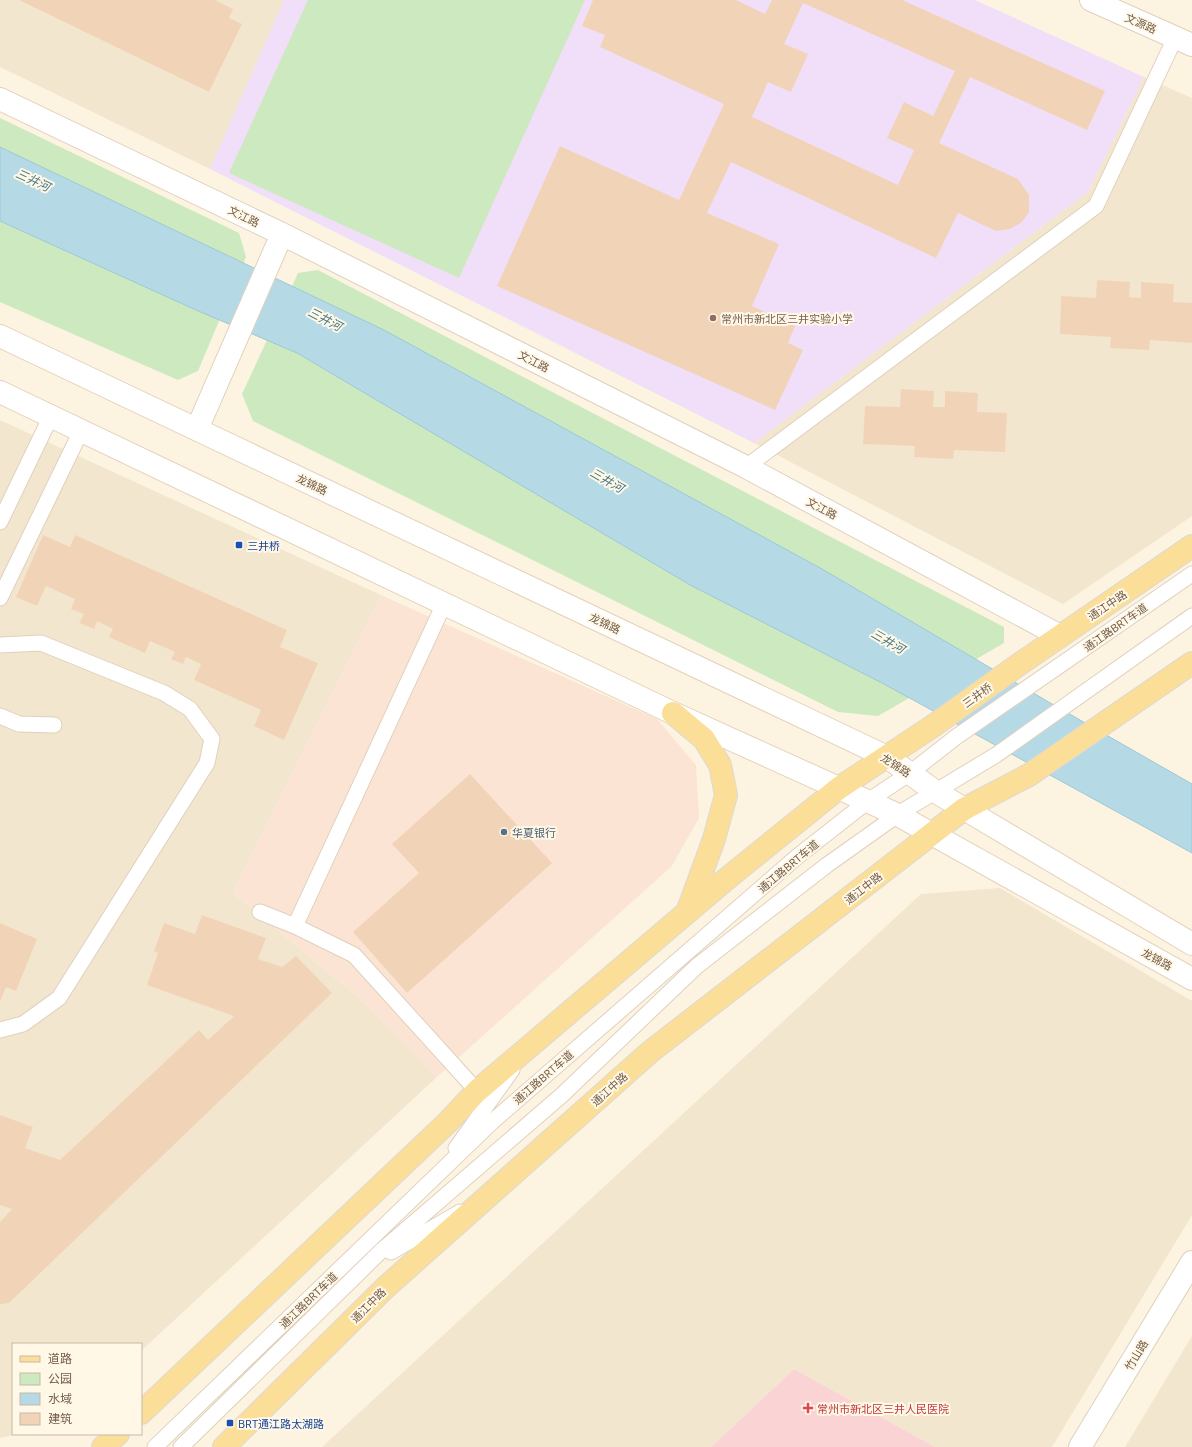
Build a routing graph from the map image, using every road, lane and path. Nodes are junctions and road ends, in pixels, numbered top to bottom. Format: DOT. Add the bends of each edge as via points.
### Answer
graph roads {
  1 [pos="1091,0"];
  2 [pos="1184,42"];
  3 [pos="0,99"];
  4 [pos="282,234"];
  5 [pos="0,336"];
  6 [pos="0,392"];
  7 [pos="51,416"];
  8 [pos="197,429"];
  9 [pos="81,431"];
  10 [pos="746,467"];
  11 [pos="0,522"];
  12 [pos="1192,546"];
  13 [pos="1192,574"];
  14 [pos="0,598"];
  15 [pos="444,604"];
  16 [pos="1192,616"];
  17 [pos="1060,636"];
  18 [pos="0,645"];
  19 [pos="1021,663"];
  20 [pos="1192,663"];
  21 [pos="1039,680"];
  22 [pos="673,713"];
  23 [pos="0,716"];
  24 [pos="54,725"];
  25 [pos="956,737"];
  26 [pos="887,757"];
  27 [pos="910,773"];
  28 [pos="839,788"];
  29 [pos="936,792"];
  30 [pos="868,801"];
  31 [pos="964,808"];
  32 [pos="898,815"];
  33 [pos="933,834"];
  34 [pos="260,912"];
  35 [pos="688,912"];
  36 [pos="296,926"];
  37 [pos="1192,944"];
  38 [pos="1192,979"];
  39 [pos="0,1030"];
  40 [pos="528,1048"];
  41 [pos="477,1091"];
  42 [pos="432,1180"];
  43 [pos="489,1195"];
  44 [pos="1192,1262"];
  45 [pos="364,1268"];
  46 [pos="142,1411"];
  47 [pos="117,1435"];
  48 [pos="103,1447"];
  49 [pos="155,1447"];
  50 [pos="181,1447"];
  51 [pos="224,1447"];
  52 [pos="1080,1447"];
  1 -- 2 [label="main road, 文源路"];
  2 -- 10 [label="lane" via="1096,206"];
  3 -- 4 [label="main road, 文江路"];
  4 -- 8 [label="main road"];
  4 -- 10 [label="main road, 文江路"];
  5 -- 8 [label="main road, 龙锦路"];
  6 -- 7 [label="main road, 龙锦路"];
  7 -- 9 [label="main road, 龙锦路"];
  7 -- 11 [label="lane"];
  8 -- 26 [label="main road, 龙锦路"];
  9 -- 14 [label="lane"];
  9 -- 15 [label="main road, 龙锦路"];
  10 -- 17 [label="main road, 文江路"];
  12 -- 17 [label="main road, 通江中路"];
  13 -- 21 [label="lane, 通江路BRT车道"];
  15 -- 22 [label="main road, 龙锦路"];
  15 -- 36 [label="lane"];
  16 -- 29 [label="lane, 通江路BRT车道" via="996,755"];
  17 -- 19 [label="main road, 通江中路"];
  18 -- 39 [label="lane" via="41,644 164,693 190,709 212,739 207,763 59,998 23,1024"];
  19 -- 26 [label="main road, 三井桥"];
  20 -- 31 [label="main road, 通江中路" via="1029,775"];
  21 -- 25 [label="lane, 三井桥"];
  22 -- 28 [label="main road, 龙锦路"];
  22 -- 35 [label="main road" via="704,739 720,765 726,795 714,839"];
  23 -- 24 [label="lane" via="19,724"];
  25 -- 27 [label="lane, 通江路BRT车道"];
  26 -- 27 [label="main road, 龙锦路"];
  26 -- 28 [label="main road"];
  27 -- 29 [label="main road, 龙锦路"];
  27 -- 30 [label="lane, 通江路BRT车道"];
  28 -- 30 [label="main road, 龙锦路"];
  28 -- 35 [label="main road"];
  29 -- 31 [label="main road, 龙锦路"];
  29 -- 32 [label="lane, 通江路BRT车道"];
  30 -- 32 [label="main road, 龙锦路"];
  30 -- 42 [label="lane, 通江路BRT车道" via="798,856 493,1121"];
  31 -- 33 [label="main road, 通江中路"];
  31 -- 37 [label="main road, 龙锦路"];
  32 -- 33 [label="main road, 龙锦路"];
  32 -- 45 [label="lane, 通江路BRT车道" via="827,865 697,966 562,1095"];
  33 -- 38 [label="main road, 龙锦路"];
  33 -- 43 [label="main road, 通江中路" via="650,1052"];
  34 -- 36 [label="lane"];
  35 -- 40 [label="main road"];
  36 -- 41 [label="lane" via="354,955"];
  40 -- 41 [label="main road"];
  40 -- 42 [label="lane"];
  41 -- 46 [label="main road" via="448,1122"];
  42 -- 49 [label="lane, 通江路BRT车道"];
  43 -- 45 [label="lane"];
  43 -- 51 [label="main road, 通江中路" via="386,1287"];
  44 -- 52 [label="main road, 竹山路"];
  45 -- 50 [label="lane, 通江路BRT车道"];
  47 -- 48 [label="main road"];
}
